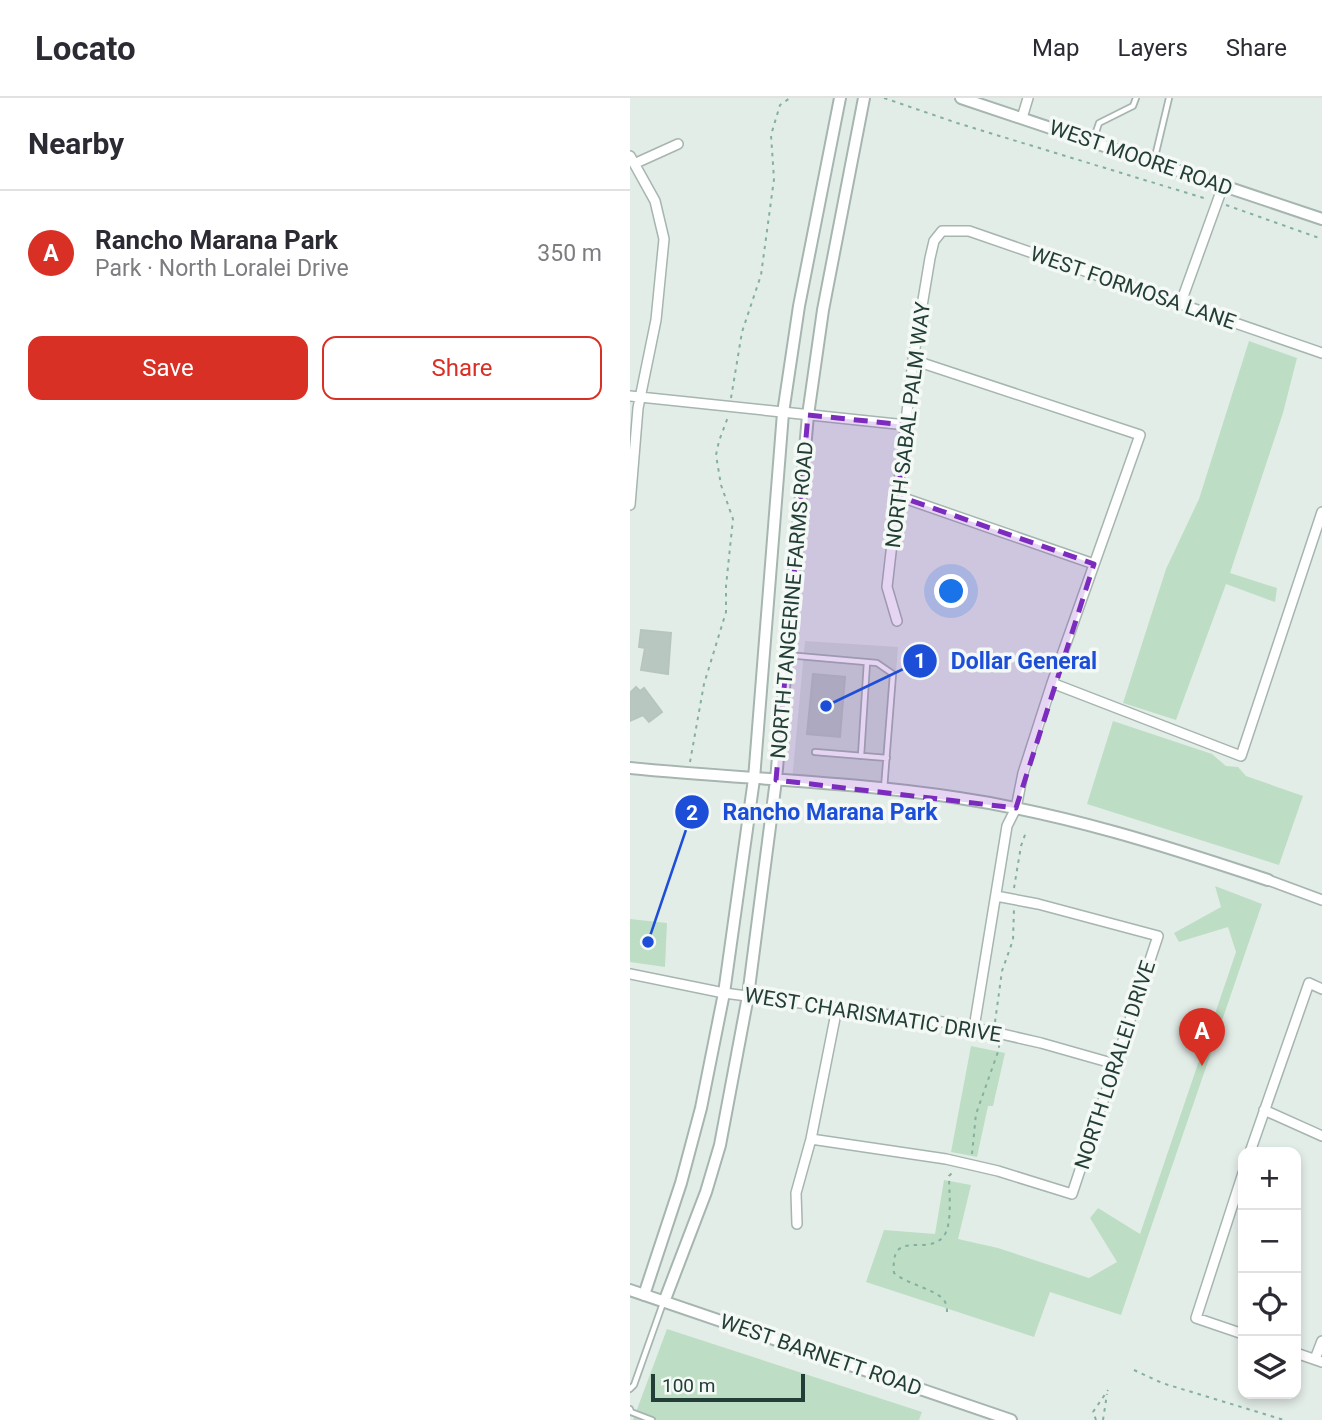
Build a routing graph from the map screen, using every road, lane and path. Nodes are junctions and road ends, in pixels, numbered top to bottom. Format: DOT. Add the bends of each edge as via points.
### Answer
graph roads {
  1 [pos="790,98"];
  2 [pos="840,98"];
  3 [pos="864,98"];
  4 [pos="884,98"];
  5 [pos="961,98"];
  6 [pos="1028,98"];
  7 [pos="1136,98"];
  8 [pos="1169,98"];
  9 [pos="1021,118"];
  10 [pos="1093,142"];
  11 [pos="678,144"];
  12 [pos="633,159"];
  13 [pos="1153,162"];
  14 [pos="1223,186"];
  15 [pos="1217,202"];
  16 [pos="1322,219"];
  17 [pos="942,230"];
  18 [pos="1322,239"];
  19 [pos="1180,305"];
  20 [pos="1322,353"];
  21 [pos="913,360"];
  22 [pos="635,397"];
  23 [pos="729,408"];
  24 [pos="783,413"];
  25 [pos="808,415"];
  26 [pos="906,425"];
  27 [pos="898,496"];
  28 [pos="630,505"];
  29 [pos="1322,512"];
  30 [pos="1094,564"];
  31 [pos="897,621"];
  32 [pos="787,655"];
  33 [pos="867,662"];
  34 [pos="1052,684"];
  35 [pos="815,752"];
  36 [pos="861,756"];
  37 [pos="887,758"];
  38 [pos="630,768"];
  39 [pos="689,774"];
  40 [pos="754,779"];
  41 [pos="776,780"];
  42 [pos="884,790"];
  43 [pos="1016,808"];
  44 [pos="1026,832"];
  45 [pos="1268,880"];
  46 [pos="996,896"];
  47 [pos="1014,899"];
  48 [pos="1322,900"];
  49 [pos="630,974"];
  50 [pos="1322,989"];
  51 [pos="724,993"];
  52 [pos="748,996"];
  53 [pos="836,1008"];
  54 [pos="974,1028"];
  55 [pos="997,1033"];
  56 [pos="1115,1064"];
  57 [pos="1264,1110"];
  58 [pos="1322,1136"];
  59 [pos="810,1139"];
  60 [pos="1252,1147"];
  61 [pos="963,1163"];
  62 [pos="1238,1188"];
  63 [pos="797,1224"];
  64 [pos="630,1290"];
  65 [pos="644,1295"];
  66 [pos="664,1302"];
  67 [pos="947,1312"];
  68 [pos="1238,1332"];
  69 [pos="1322,1341"];
  70 [pos="1301,1355"];
  71 [pos="1318,1361"];
  72 [pos="1135,1370"];
  73 [pos="630,1389"];
  74 [pos="630,1409"];
  75 [pos="652,1420"];
  76 [pos="1011,1420"];
  77 [pos="1096,1420"];
  78 [pos="1103,1420"];
  79 [pos="1284,1420"];
  1 -- 23 [label="path" via="780,105 771,135 775,179 761,275 742,332"];
  2 -- 24 [label="street, NORTH TANGERINE FARMS ROAD"];
  3 -- 25 [label="street, NORTH TANGERINE FARMS ROAD"];
  4 -- 15 [label="path"];
  5 -- 9 [label="street, WEST MOORE ROAD"];
  6 -- 9 [label="street"];
  7 -- 10 [label="lane" via="1133,106 1099,123"];
  8 -- 13 [label="lane"];
  9 -- 10 [label="street, WEST MOORE ROAD"];
  10 -- 13 [label="street, WEST MOORE ROAD"];
  11 -- 12 [label="street"];
  12 -- 22 [label="street" via="655,201 664,239 656,320"];
  13 -- 14 [label="street, WEST MOORE ROAD"];
  14 -- 15 [label="street"];
  14 -- 16 [label="street, WEST MOORE ROAD"];
  15 -- 18 [label="path"];
  15 -- 19 [label="street"];
  17 -- 19 [label="street, WEST FORMOSA LANE" via="969,232"];
  17 -- 21 [label="street, NORTH SABAL PALM WAY" via="930,258"];
  19 -- 20 [label="street, WEST FORMOSA LANE"];
  21 -- 26 [label="street, NORTH SABAL PALM WAY"];
  21 -- 30 [label="street" via="1140,435"];
  22 -- 23 [label="street"];
  22 -- 28 [label="street"];
  23 -- 24 [label="street"];
  23 -- 39 [label="path" via="716,455 733,519 726,612 704,684"];
  24 -- 25 [label="street"];
  24 -- 40 [label="street, NORTH TANGERINE FARMS ROAD"];
  25 -- 26 [label="street"];
  25 -- 32 [label="street, NORTH TANGERINE FARMS ROAD"];
  26 -- 27 [label="street, NORTH SABAL PALM WAY"];
  27 -- 30 [label="street"];
  27 -- 31 [label="street, NORTH SABAL PALM WAY" via="887,587"];
  29 -- 34 [label="street" via="1241,756"];
  30 -- 34 [label="street"];
  32 -- 33 [label="lane"];
  32 -- 41 [label="street, NORTH TANGERINE FARMS ROAD"];
  33 -- 36 [label="lane"];
  33 -- 37 [label="lane" via="893,674"];
  34 -- 43 [label="street"];
  35 -- 36 [label="lane"];
  36 -- 37 [label="lane"];
  37 -- 42 [label="lane"];
  38 -- 39 [label="street"];
  39 -- 40 [label="street"];
  40 -- 41 [label="street"];
  40 -- 51 [label="street, NORTH TANGERINE FARMS ROAD"];
  41 -- 42 [label="street"];
  41 -- 52 [label="street, NORTH TANGERINE FARMS ROAD"];
  42 -- 43 [label="street"];
  43 -- 45 [label="street" via="1120,832"];
  43 -- 46 [label="street" via="1007,826"];
  44 -- 47 [label="path"];
  45 -- 48 [label="street"];
  46 -- 47 [label="street"];
  46 -- 54 [label="street"];
  47 -- 55 [label="path" via="1013,940 1002,971"];
  47 -- 56 [label="street, NORTH LORALEI DRIVE" via="1157,936"];
  49 -- 51 [label="street, WEST CHARISMATIC DRIVE"];
  50 -- 57 [label="street" via="1309,984"];
  51 -- 52 [label="street, WEST CHARISMATIC DRIVE"];
  51 -- 65 [label="street, NORTH TANGERINE FARMS ROAD" via="681,1183"];
  52 -- 53 [label="street, WEST CHARISMATIC DRIVE"];
  52 -- 66 [label="street, NORTH TANGERINE FARMS ROAD" via="720,1145"];
  53 -- 54 [label="street, WEST CHARISMATIC DRIVE"];
  53 -- 59 [label="street"];
  54 -- 55 [label="street, WEST CHARISMATIC DRIVE"];
  55 -- 56 [label="street, WEST CHARISMATIC DRIVE"];
  55 -- 61 [label="path" via="999,1049 976,1114 971,1156"];
  56 -- 61 [label="street, NORTH LORALEI DRIVE" via="1072,1194"];
  57 -- 58 [label="street"];
  57 -- 60 [label="street"];
  59 -- 61 [label="street"];
  59 -- 63 [label="street" via="796,1193"];
  61 -- 67 [label="path" via="949,1176 948,1227 943,1237 934,1243 902,1246 893,1260 894,1273 943,1297"];
  62 -- 68 [label="street" via="1196,1318"];
  64 -- 65 [label="street, WEST BARNETT ROAD"];
  65 -- 66 [label="street, WEST BARNETT ROAD"];
  66 -- 73 [label="lane"];
  66 -- 76 [label="street, WEST BARNETT ROAD"];
  69 -- 71 [label="street"];
  70 -- 71 [label="street"];
  72 -- 79 [label="path"];
  74 -- 75 [label="lane"];
  77 -- 78 [label="path" via="1093,1412 1108,1390"];
}
